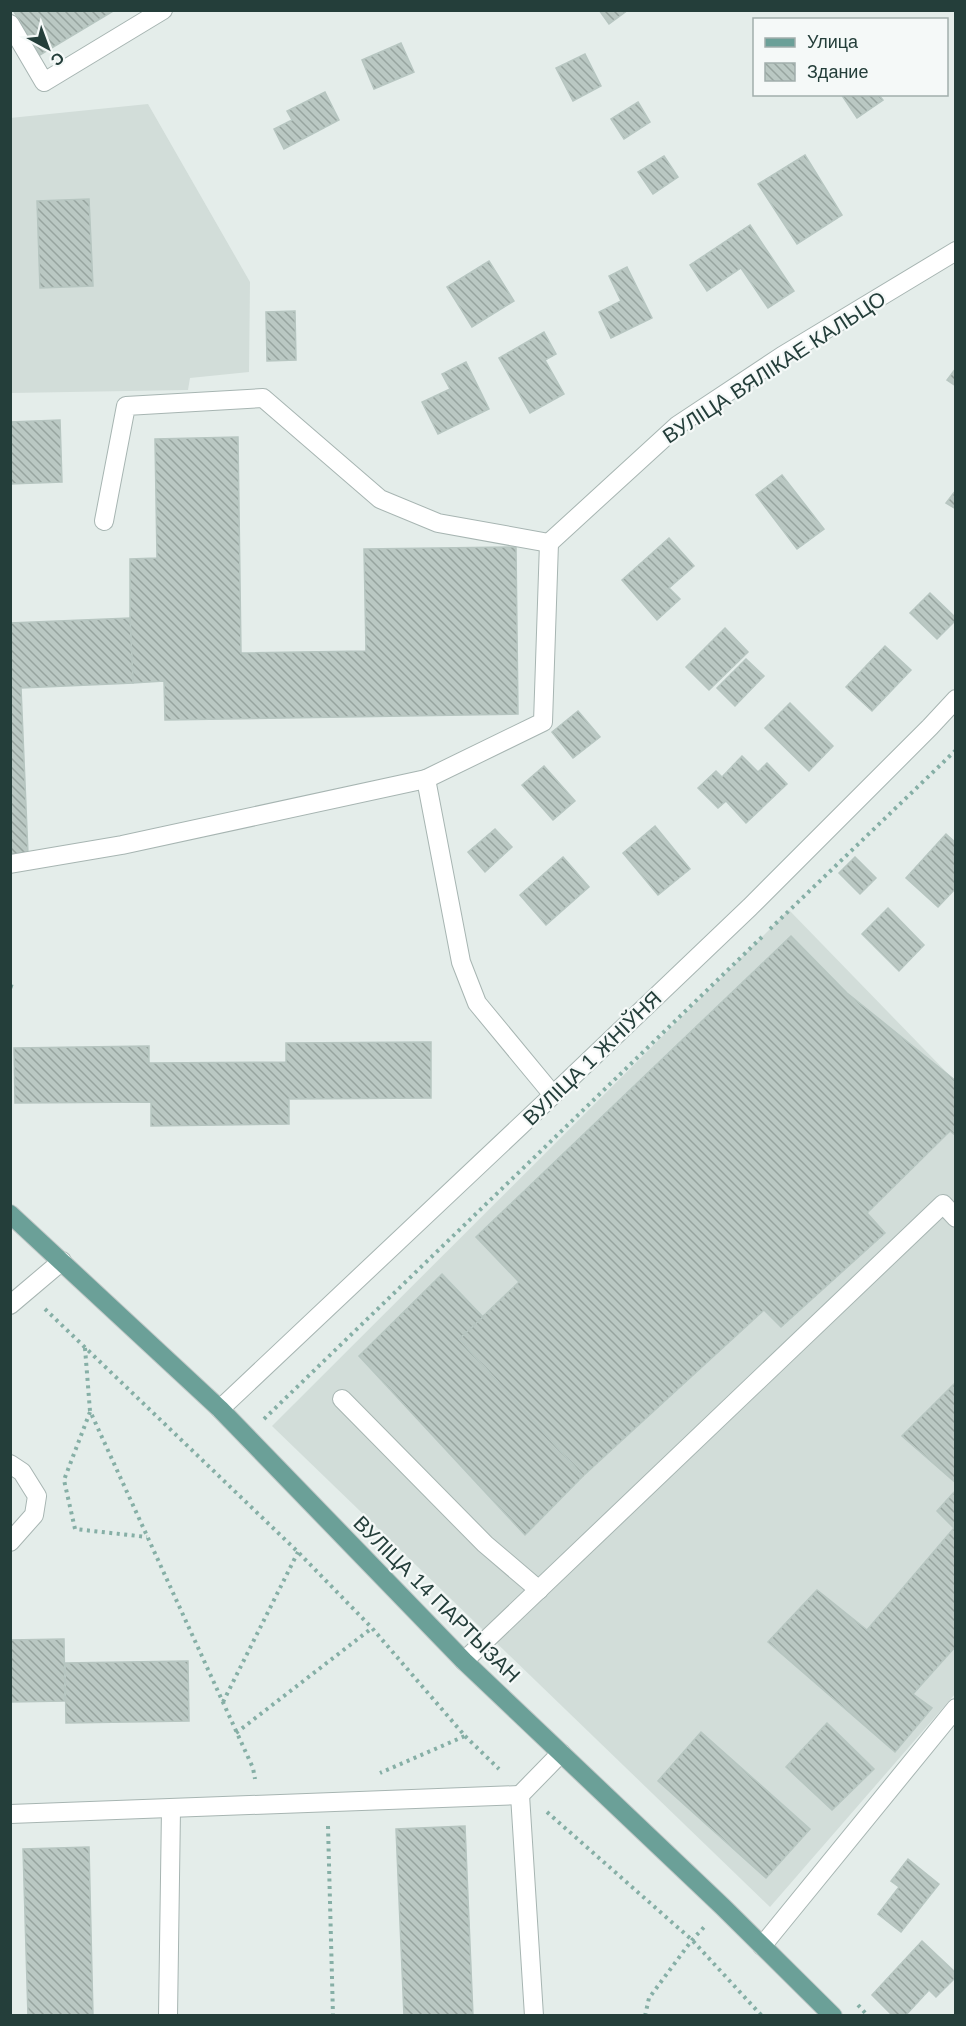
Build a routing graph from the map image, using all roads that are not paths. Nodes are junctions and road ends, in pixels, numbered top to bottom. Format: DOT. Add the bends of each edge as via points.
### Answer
graph roads {
  1 [pos="163,10"];
  2 [pos="10,24"];
  3 [pos="956,251"];
  4 [pos="104,521"];
  5 [pos="549,543"];
  6 [pos="956,699"];
  7 [pos="426,778"];
  8 [pos="10,864"];
  9 [pos="553,1095"];
  10 [pos="10,1214"];
  11 [pos="956,1218"];
  12 [pos="62,1261"];
  13 [pos="10,1305"];
  14 [pos="342,1399"];
  15 [pos="220,1409"];
  16 [pos="10,1464"];
  17 [pos="10,1542"];
  18 [pos="539,1590"];
  19 [pos="464,1660"];
  20 [pos="956,1708"];
  21 [pos="561,1753"];
  22 [pos="521,1793"];
  23 [pos="171,1809"];
  24 [pos="10,1814"];
  25 [pos="762,1946"];
  26 [pos="168,2016"];
  27 [pos="534,2016"];
  28 [pos="833,2016"];
  1 -- 2 [label="street" via="44,82"];
  3 -- 5 [label="street, ВУЛІЦА ВЯЛІКАЕ КАЛЬЦО" via="782,356 678,425"];
  4 -- 5 [label="street" via="126,406 263,398 380,500 438,523"];
  5 -- 7 [label="street" via="543,722"];
  6 -- 9 [label="street, ВУЛІЦА 1 ЖНІЎНЯ" via="750,907"];
  7 -- 8 [label="street" via="122,845"];
  7 -- 9 [label="street" via="461,962 477,1004"];
  9 -- 15 [label="street, ВУЛІЦА 1 ЖНІЎНЯ"];
  10 -- 12 [label="main road, ВУЛІЦА 14 ПАРТЫЗАН"];
  11 -- 18 [label="street" via="943,1204"];
  12 -- 13 [label="street"];
  12 -- 15 [label="main road, ВУЛІЦА 14 ПАРТЫЗАН"];
  14 -- 18 [label="street" via="485,1544"];
  15 -- 19 [label="main road, ВУЛІЦА 14 ПАРТЫЗАН"];
  16 -- 17 [label="street" via="22,1472 37,1496 34,1515"];
  18 -- 19 [label="street"];
  19 -- 21 [label="main road, ВУЛІЦА 14 ПАРТЫЗАН"];
  20 -- 25 [label="street"];
  21 -- 22 [label="street"];
  21 -- 25 [label="main road, ВУЛІЦА 14 ПАРТЫЗАН"];
  22 -- 23 [label="street"];
  22 -- 27 [label="street"];
  23 -- 24 [label="street"];
  23 -- 26 [label="street"];
  25 -- 28 [label="main road, ВУЛІЦА 14 ПАРТЫЗАН"];
}
